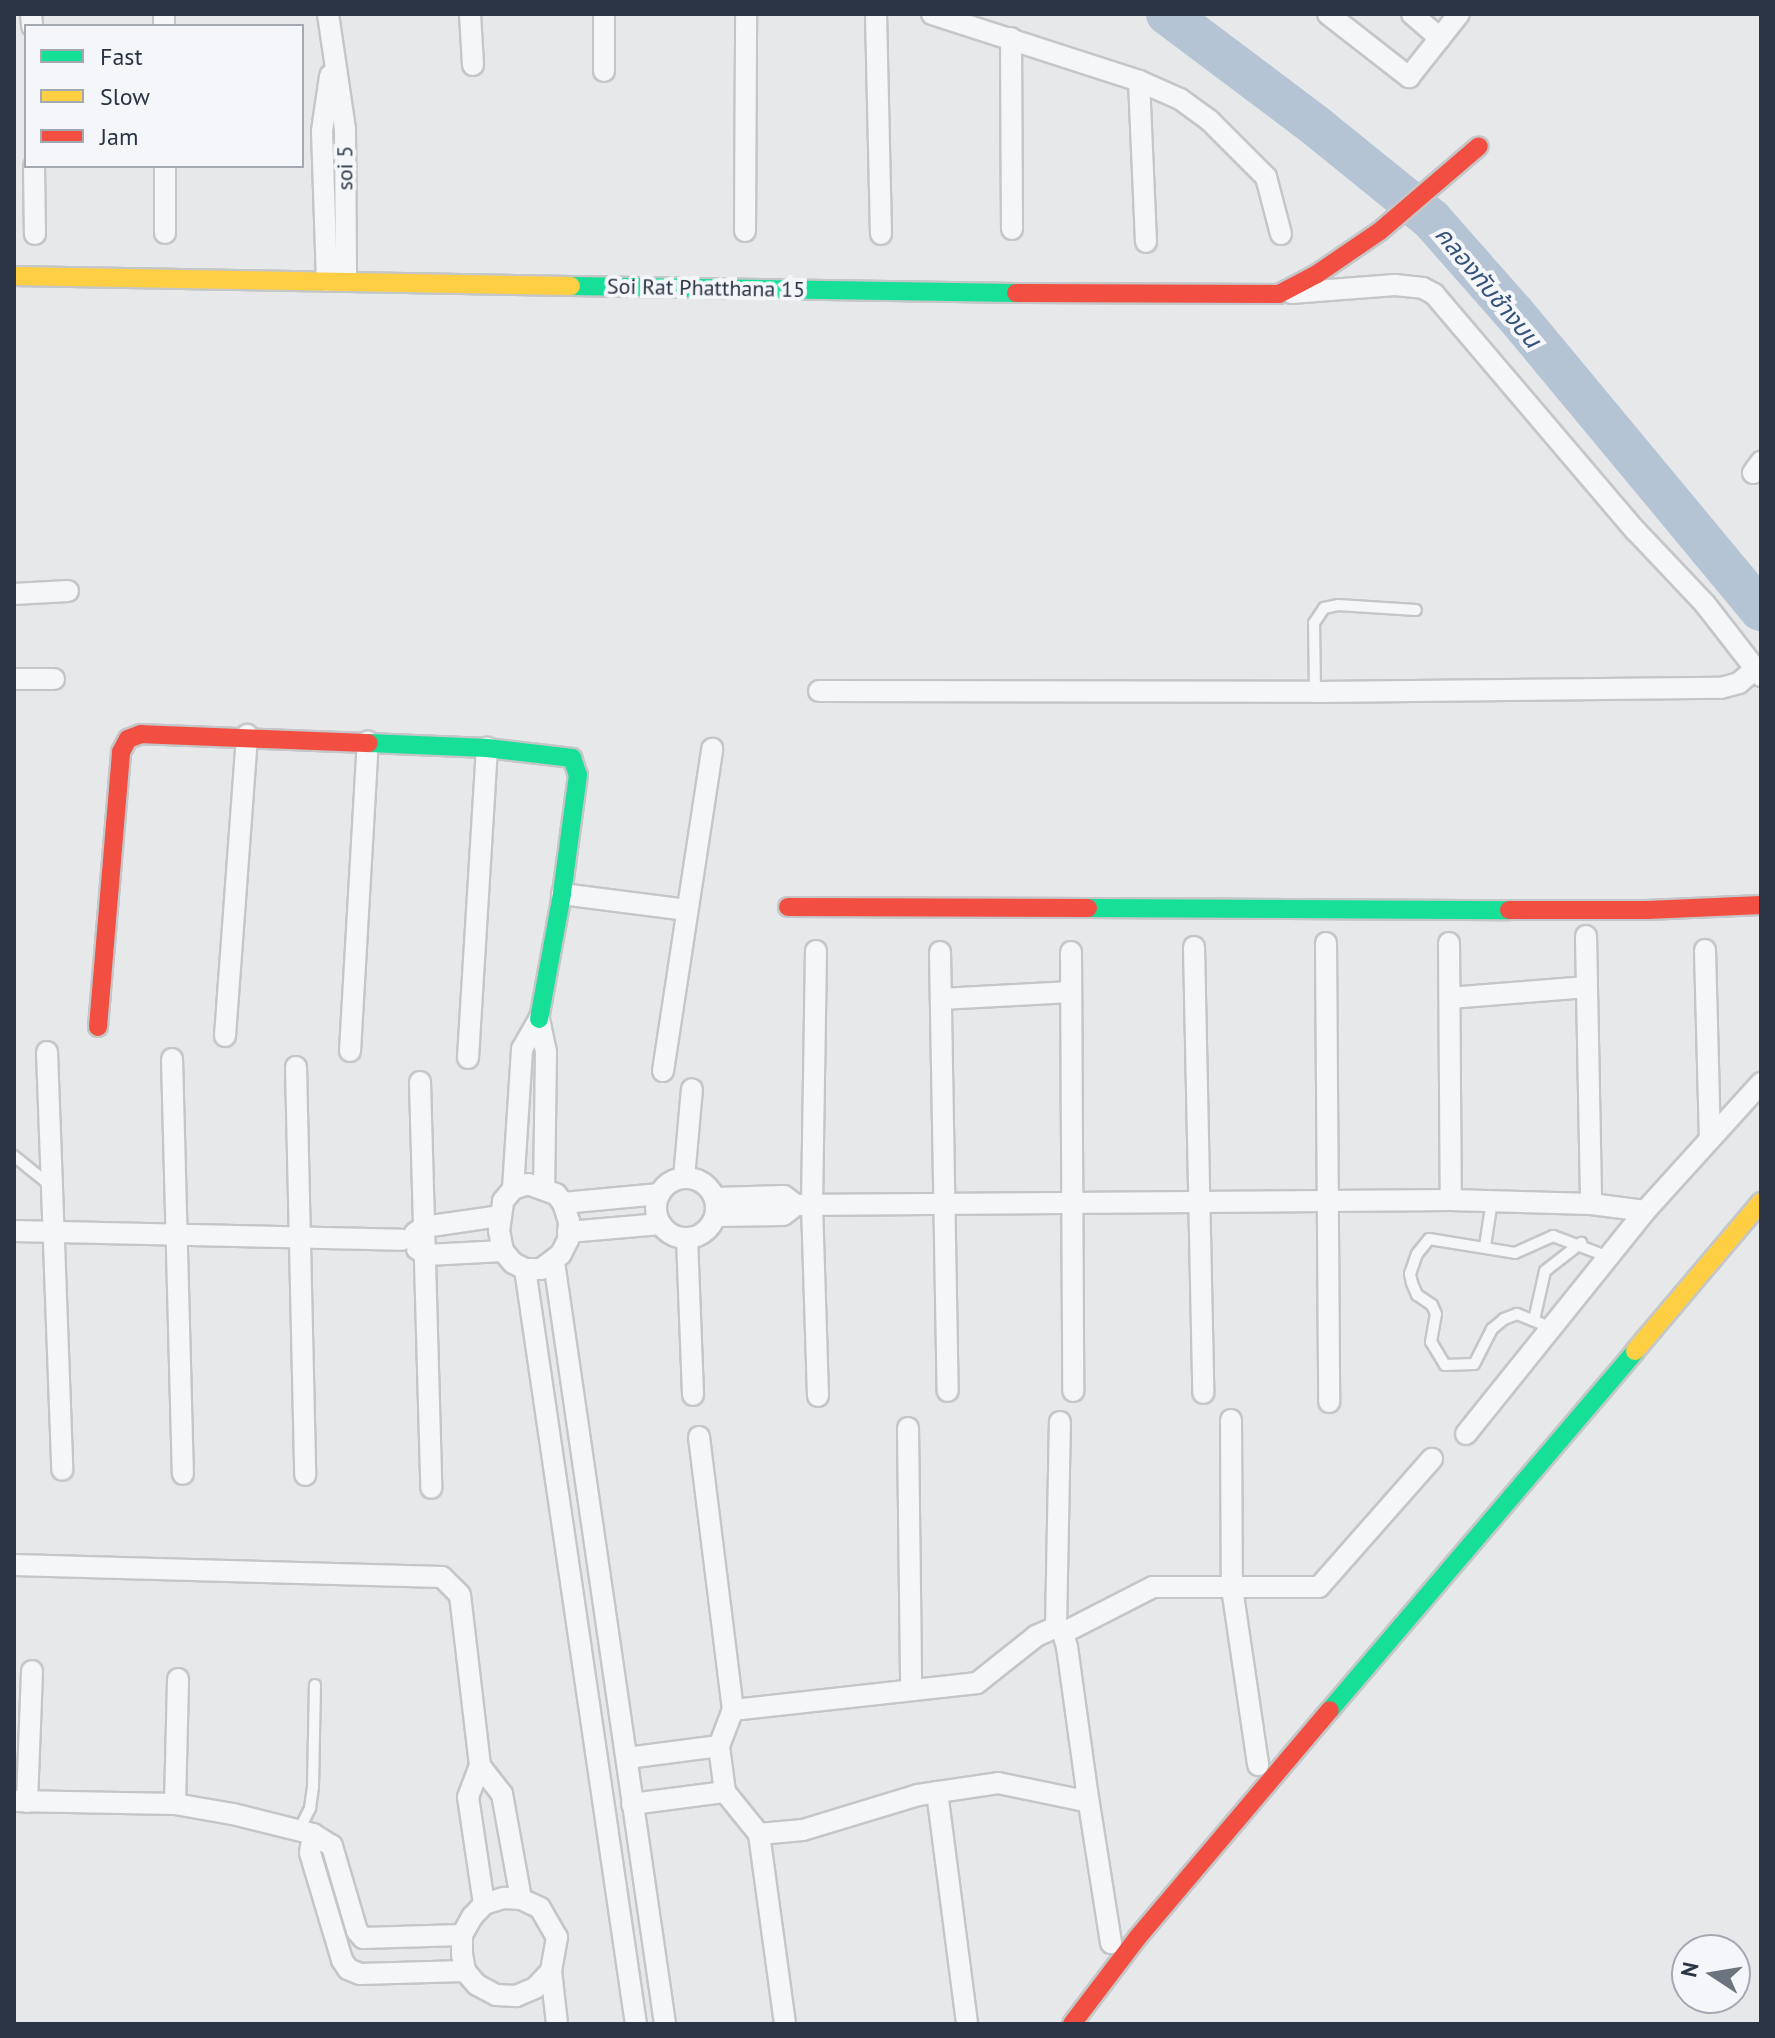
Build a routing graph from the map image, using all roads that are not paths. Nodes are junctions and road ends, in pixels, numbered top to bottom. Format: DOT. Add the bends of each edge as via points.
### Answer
graph roads {
  1 [pos="328,14"];
  2 [pos="470,14"];
  3 [pos="604,14"];
  4 [pos="746,14"];
  5 [pos="876,14"];
  6 [pos="932,14"];
  7 [pos="1328,14"];
  8 [pos="1412,14"];
  9 [pos="1459,14"];
  10 [pos="1011,38"];
  11 [pos="1440,38"];
  12 [pos="473,65"];
  13 [pos="604,71"];
  14 [pos="1139,81"];
  15 [pos="1479,146"];
  16 [pos="34,168"];
  17 [pos="165,168"];
  18 [pos="1012,229"];
  19 [pos="745,231"];
  20 [pos="165,233"];
  21 [pos="35,234"];
  22 [pos="881,234"];
  23 [pos="1281,234"];
  24 [pos="1146,242"];
  25 [pos="14,276"];
  26 [pos="336,281"];
  27 [pos="1279,294"];
  28 [pos="68,591"];
  29 [pos="14,594"];
  30 [pos="1416,610"];
  31 [pos="1758,672"];
  32 [pos="14,679"];
  33 [pos="54,679"];
  34 [pos="819,691"];
  35 [pos="1315,692"];
  36 [pos="247,735"];
  37 [pos="368,742"];
  38 [pos="487,748"];
  39 [pos="712,749"];
  40 [pos="562,894"];
  41 [pos="1761,905"];
  42 [pos="788,907"];
  43 [pos="687,910"];
  44 [pos="1586,936"];
  45 [pos="1326,943"];
  46 [pos="1449,943"];
  47 [pos="1194,947"];
  48 [pos="1705,950"];
  49 [pos="816,951"];
  50 [pos="940,952"];
  51 [pos="1071,952"];
  52 [pos="1587,987"];
  53 [pos="1071,992"];
  54 [pos="1450,998"];
  55 [pos="941,999"];
  56 [pos="539,1019"];
  57 [pos="98,1027"];
  58 [pos="225,1036"];
  59 [pos="350,1051"];
  60 [pos="47,1052"];
  61 [pos="468,1058"];
  62 [pos="172,1059"];
  63 [pos="296,1067"];
  64 [pos="663,1071"];
  65 [pos="420,1082"];
  66 [pos="1761,1083"];
  67 [pos="692,1089"];
  68 [pos="1710,1139"];
  69 [pos="14,1156"];
  70 [pos="684,1178"];
  71 [pos="50,1185"];
  72 [pos="544,1187"];
  73 [pos="513,1189"];
  74 [pos="660,1194"];
  75 [pos="1451,1200"];
  76 [pos="1327,1201"];
  77 [pos="1492,1201"];
  78 [pos="1199,1202"];
  79 [pos="1761,1202"];
  80 [pos="563,1203"];
  81 [pos="1072,1203"];
  82 [pos="945,1204"];
  83 [pos="1591,1204"];
  84 [pos="804,1205"];
  85 [pos="715,1207"];
  86 [pos="1645,1211"];
  87 [pos="499,1216"];
  88 [pos="661,1224"];
  89 [pos="424,1227"];
  90 [pos="52,1230"];
  91 [pos="14,1231"];
  92 [pos="568,1232"];
  93 [pos="178,1236"];
  94 [pos="300,1237"];
  95 [pos="687,1238"];
  96 [pos="402,1240"];
  97 [pos="1581,1243"];
  98 [pos="1485,1246"];
  99 [pos="503,1251"];
  100 [pos="427,1255"];
  101 [pos="1609,1257"];
  102 [pos="554,1262"];
  103 [pos="525,1269"];
  104 [pos="1543,1324"];
  105 [pos="948,1391"];
  106 [pos="1073,1391"];
  107 [pos="1203,1393"];
  108 [pos="693,1395"];
  109 [pos="818,1396"];
  110 [pos="1329,1402"];
  111 [pos="1231,1420"];
  112 [pos="1060,1422"];
  113 [pos="908,1428"];
  114 [pos="1466,1434"];
  115 [pos="699,1437"];
  116 [pos="1432,1459"];
  117 [pos="62,1470"];
  118 [pos="183,1474"];
  119 [pos="305,1475"];
  120 [pos="431,1488"];
  121 [pos="14,1565"];
  122 [pos="1232,1588"];
  123 [pos="1060,1630"];
  124 [pos="32,1671"];
  125 [pos="178,1679"];
  126 [pos="315,1685"];
  127 [pos="911,1690"];
  128 [pos="733,1710"];
  129 [pos="719,1746"];
  130 [pos="628,1765"];
  131 [pos="1258,1765"];
  132 [pos="480,1766"];
  133 [pos="601,1776"];
  134 [pos="1087,1791"];
  135 [pos="725,1792"];
  136 [pos="937,1792"];
  137 [pos="21,1801"];
  138 [pos="175,1804"];
  139 [pos="632,1804"];
  140 [pos="306,1832"];
  141 [pos="759,1834"];
  142 [pos="521,1899"];
  143 [pos="484,1904"];
  144 [pos="462,1935"];
  145 [pos="1111,1943"];
  146 [pos="465,1971"];
  147 [pos="551,1971"];
  148 [pos="557,2024"];
  149 [pos="636,2024"];
  150 [pos="665,2024"];
  151 [pos="785,2024"];
  152 [pos="967,2024"];
  153 [pos="1072,2024"];
  1 -- 26 [label="street, soi 5" via="332,56 322,131"];
  2 -- 12 [label="street"];
  3 -- 13 [label="street"];
  4 -- 19 [label="street"];
  5 -- 22 [label="street"];
  6 -- 10 [label="street"];
  7 -- 11 [label="street" via="1409,77"];
  8 -- 11 [label="street"];
  9 -- 11 [label="street"];
  10 -- 14 [label="street"];
  10 -- 18 [label="street"];
  14 -- 23 [label="street" via="1180,99 1250,157 1266,177"];
  14 -- 24 [label="street"];
  15 -- 27 [label="street, Soi Rat Phatthana 15" via="1380,231"];
  16 -- 21 [label="street"];
  17 -- 20 [label="street"];
  25 -- 26 [label="street, Soi Rat Phatthana 15"];
  26 -- 27 [label="street, Soi Rat Phatthana 15"];
  27 -- 31 [label="street" via="1395,285 1434,294 1705,604"];
  28 -- 29 [label="street"];
  30 -- 35 [label="lane" via="1324,608 1314,623"];
  31 -- 35 [label="street" via="1721,688"];
  32 -- 33 [label="street"];
  34 -- 35 [label="street"];
  36 -- 37 [label="street"];
  36 -- 57 [label="street" via="141,734 128,739 121,752"];
  36 -- 58 [label="street"];
  37 -- 38 [label="street"];
  37 -- 59 [label="street"];
  38 -- 40 [label="street" via="574,760 578,775"];
  38 -- 61 [label="street"];
  39 -- 43 [label="street"];
  40 -- 43 [label="street"];
  40 -- 56 [label="street"];
  41 -- 42 [label="street" via="1647,910"];
  43 -- 64 [label="street"];
  44 -- 52 [label="street"];
  45 -- 76 [label="street"];
  46 -- 54 [label="street"];
  47 -- 78 [label="street"];
  48 -- 68 [label="street"];
  49 -- 84 [label="street"];
  50 -- 55 [label="street"];
  51 -- 53 [label="street"];
  52 -- 54 [label="street"];
  52 -- 83 [label="street"];
  53 -- 55 [label="street"];
  53 -- 81 [label="street"];
  54 -- 75 [label="street"];
  55 -- 82 [label="street"];
  56 -- 72 [label="street" via="546,1052"];
  56 -- 73 [label="street" via="522,1049"];
  60 -- 71 [label="street"];
  62 -- 93 [label="street"];
  63 -- 94 [label="street"];
  65 -- 89 [label="street"];
  66 -- 68 [label="street"];
  67 -- 70 [label="street"];
  68 -- 86 [label="street"];
  69 -- 71 [label="lane"];
  70 -- 74 [label="street"];
  70 -- 85 [label="street" via="703,1183"];
  71 -- 90 [label="street"];
  72 -- 73 [label="street" via="528,1184"];
  72 -- 80 [label="street"];
  73 -- 87 [label="street"];
  74 -- 80 [label="street"];
  74 -- 88 [label="street" via="656,1204"];
  75 -- 76 [label="street"];
  75 -- 77 [label="street"];
  76 -- 78 [label="street"];
  76 -- 110 [label="street"];
  77 -- 83 [label="street"];
  77 -- 98 [label="lane"];
  78 -- 81 [label="street"];
  78 -- 107 [label="street"];
  79 -- 153 [label="street" via="1138,1937"];
  80 -- 92 [label="street"];
  81 -- 82 [label="street"];
  81 -- 106 [label="street"];
  82 -- 84 [label="street"];
  82 -- 105 [label="street"];
  83 -- 86 [label="street"];
  84 -- 85 [label="street" via="784,1196"];
  84 -- 109 [label="street"];
  85 -- 95 [label="street" via="705,1232"];
  86 -- 101 [label="street"];
  87 -- 89 [label="street"];
  87 -- 99 [label="street"];
  88 -- 92 [label="street"];
  88 -- 95 [label="street"];
  89 -- 96 [label="street"];
  89 -- 100 [label="street"];
  90 -- 91 [label="street"];
  90 -- 93 [label="street"];
  90 -- 117 [label="street"];
  92 -- 102 [label="street"];
  93 -- 94 [label="street"];
  93 -- 118 [label="street"];
  94 -- 96 [label="street"];
  94 -- 119 [label="street"];
  95 -- 108 [label="street"];
  96 -- 100 [label="street"];
  97 -- 98 [label="lane" via="1553,1236 1515,1253"];
  97 -- 101 [label="lane"];
  97 -- 104 [label="lane" via="1545,1271"];
  98 -- 104 [label="lane" via="1429,1239 1417,1254 1410,1274 1417,1295 1436,1314 1431,1342 1436,1353 1445,1365 1474,1364 1492,1329 1504,1319 1517,1314"];
  99 -- 100 [label="street"];
  99 -- 103 [label="street"];
  100 -- 120 [label="street"];
  101 -- 104 [label="street"];
  102 -- 103 [label="street"];
  102 -- 130 [label="street"];
  103 -- 133 [label="street"];
  104 -- 114 [label="street"];
  111 -- 122 [label="street"];
  112 -- 123 [label="street"];
  113 -- 127 [label="street"];
  115 -- 128 [label="street"];
  116 -- 122 [label="street" via="1319,1587"];
  121 -- 132 [label="street" via="442,1577 460,1595"];
  122 -- 123 [label="street" via="1153,1587"];
  122 -- 131 [label="street"];
  123 -- 127 [label="street" via="1036,1636 977,1683"];
  123 -- 134 [label="street"];
  124 -- 137 [label="street"];
  125 -- 138 [label="street"];
  126 -- 140 [label="lane" via="313,1787"];
  127 -- 128 [label="street"];
  128 -- 129 [label="street"];
  129 -- 130 [label="street"];
  129 -- 135 [label="street"];
  130 -- 133 [label="street"];
  130 -- 139 [label="street"];
  132 -- 142 [label="street" via="502,1794"];
  132 -- 143 [label="street" via="468,1797"];
  133 -- 149 [label="street"];
  134 -- 136 [label="street" via="1080,1800 998,1783"];
  134 -- 145 [label="street"];
  135 -- 139 [label="street"];
  135 -- 141 [label="street"];
  136 -- 141 [label="street" via="803,1830"];
  136 -- 152 [label="street"];
  137 -- 138 [label="street"];
  138 -- 140 [label="street"];
  139 -- 150 [label="street"];
  140 -- 144 [label="street" via="332,1846 363,1938"];
  140 -- 146 [label="street" via="348,1969 360,1974"];
  141 -- 151 [label="street"];
  142 -- 143 [label="street"];
  142 -- 147 [label="street" via="540,1908 552,1924 557,1937"];
  143 -- 144 [label="street"];
  144 -- 146 [label="street"];
  146 -- 147 [label="street" via="496,1995 516,1996 535,1988"];
  147 -- 148 [label="street"];
}
